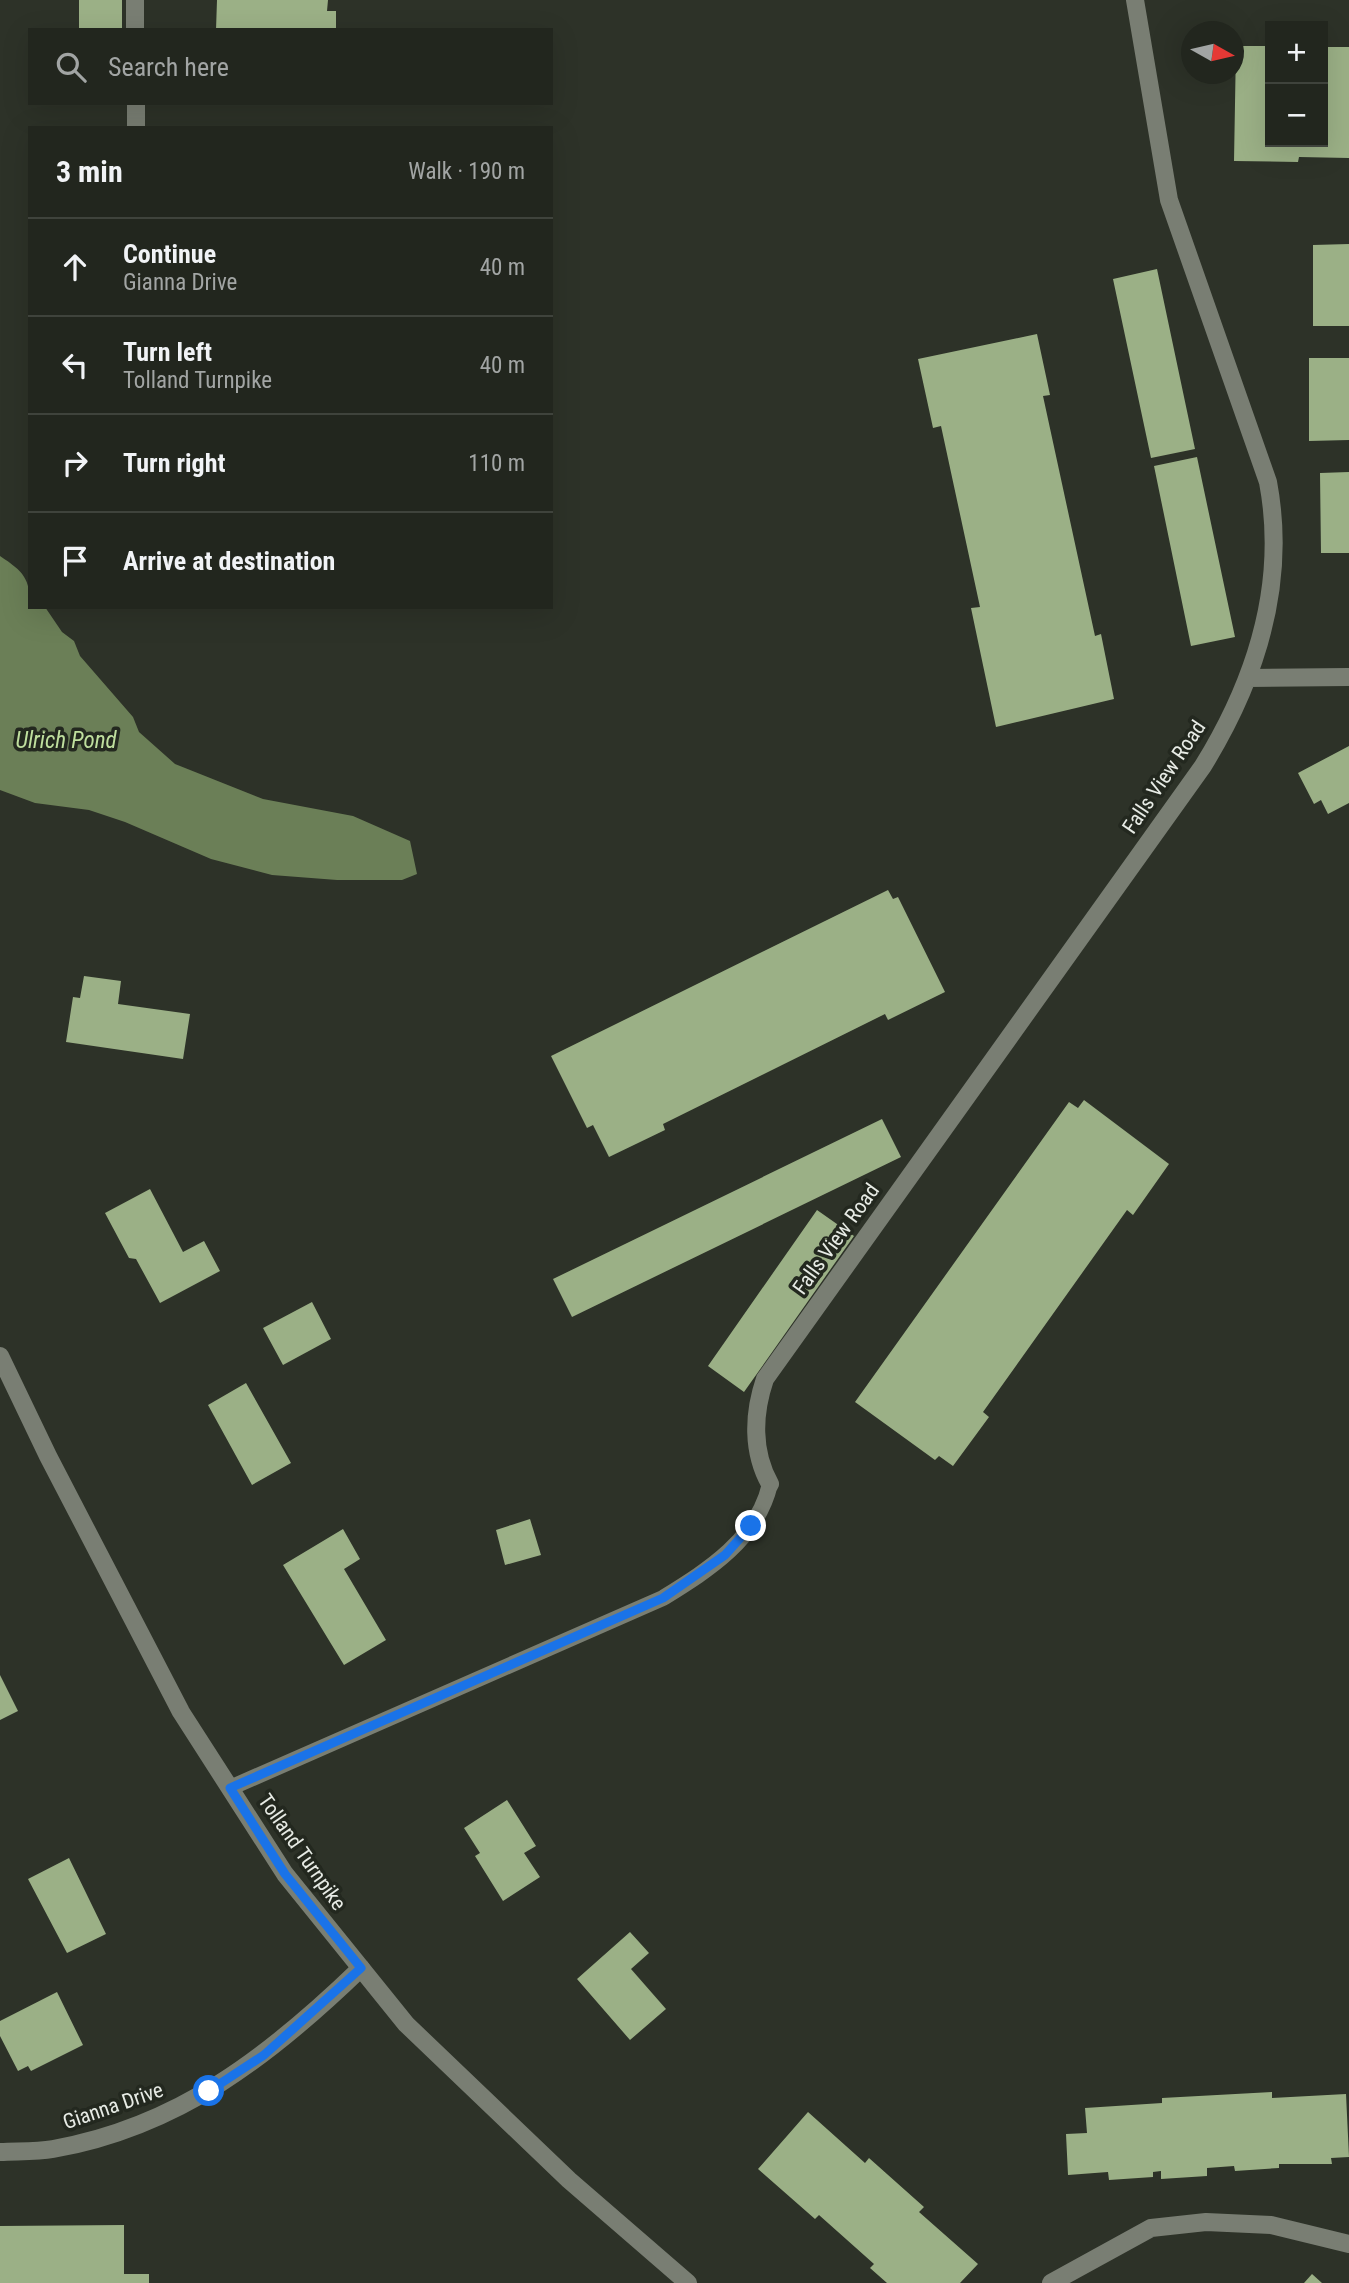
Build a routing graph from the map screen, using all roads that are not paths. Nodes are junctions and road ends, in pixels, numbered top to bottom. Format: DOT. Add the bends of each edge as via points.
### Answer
graph roads {
  1 [pos="135,0"];
  2 [pos="1135,0"];
  3 [pos="135,28"];
  4 [pos="136,105"];
  5 [pos="136,126"];
  6 [pos="1349,677"];
  7 [pos="1248,678"];
  8 [pos="0,1356"];
  9 [pos="770,1485"];
  10 [pos="230,1788"];
  11 [pos="361,1968"];
  12 [pos="0,2152"];
  13 [pos="1349,2244"];
  14 [pos="688,2283"];
  15 [pos="1051,2283"];
  1 -- 3 [label="street"];
  2 -- 7 [label="street, Falls View Road" via="1169,200 1271,498 1275,531 1272,583"];
  4 -- 5 [label="street"];
  6 -- 7 [label="street"];
  7 -- 9 [label="street, Falls View Road" via="1218,740 1184,793 771,1368 756,1416 758,1449"];
  8 -- 10 [label="street, Tolland Turnpike" via="181,1712"];
  9 -- 10 [label="lane" via="756,1520 742,1539 701,1574 663,1598"];
  10 -- 11 [label="street, Tolland Turnpike" via="285,1874"];
  11 -- 12 [label="street, Gianna Drive" via="264,2055 174,2111 111,2135 52,2150"];
  11 -- 14 [label="street, Tolland Turnpike" via="415,2033 569,2180"];
  13 -- 15 [label="street" via="1271,2225 1206,2222 1152,2228"];
}
